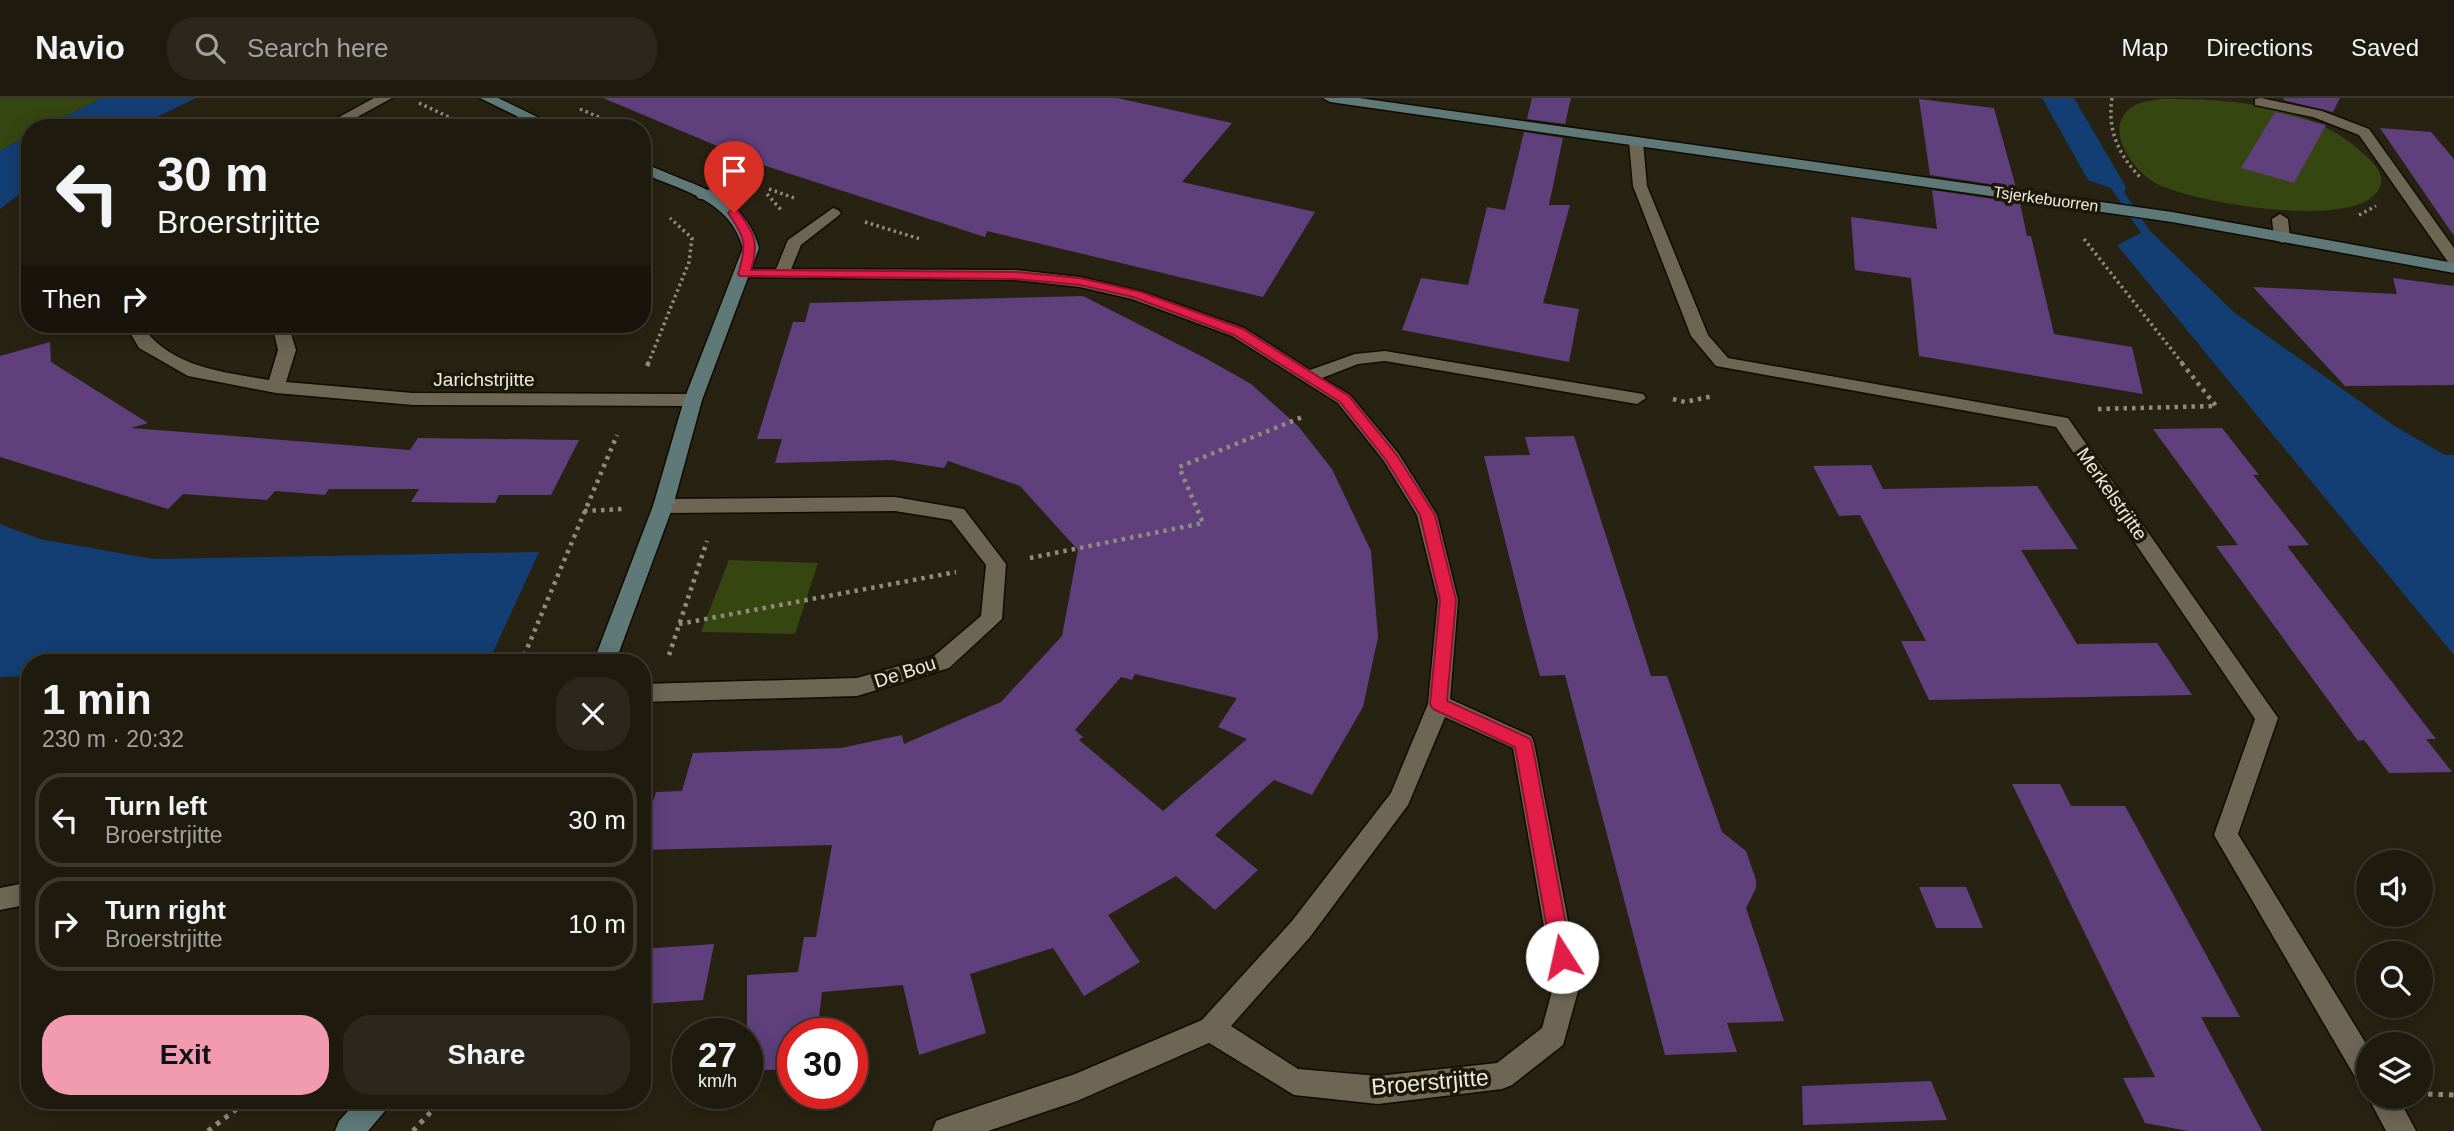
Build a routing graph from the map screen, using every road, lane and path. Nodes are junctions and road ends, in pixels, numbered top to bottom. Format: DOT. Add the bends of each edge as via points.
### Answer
graph roads {
  1 [pos="385,98"];
  2 [pos="487,98"];
  3 [pos="1330,98"];
  4 [pos="2260,102"];
  5 [pos="418,103"];
  6 [pos="577,108"];
  7 [pos="344,119"];
  8 [pos="453,119"];
  9 [pos="532,119"];
  10 [pos="603,119"];
  11 [pos="1636,142"];
  12 [pos="651,172"];
  13 [pos="740,177"];
  14 [pos="704,196"];
  15 [pos="833,213"];
  16 [pos="2280,219"];
  17 [pos="2081,236"];
  18 [pos="2282,238"];
  19 [pos="2454,259"];
  20 [pos="2454,268"];
  21 [pos="744,274"];
  22 [pos="782,274"];
  23 [pos="138,333"];
  24 [pos="282,333"];
  25 [pos="1722,362"];
  26 [pos="1310,376"];
  27 [pos="276,387"];
  28 [pos="1637,398"];
  29 [pos="1344,399"];
  30 [pos="693,400"];
  31 [pos="2062,422"];
  32 [pos="663,506"];
  33 [pos="718,506"];
  34 [pos="996,564"];
  35 [pos="679,624"];
  36 [pos="607,654"];
  37 [pos="651,687"];
  38 [pos="651,692"];
  39 [pos="1439,704"];
  40 [pos="21,895"];
  41 [pos="0,899"];
  42 [pos="1211,1029"];
  43 [pos="2356,1053"];
  44 [pos="2433,1094"];
  45 [pos="2454,1095"];
  46 [pos="238,1109"];
  47 [pos="368,1109"];
  48 [pos="433,1109"];
  49 [pos="2389,1109"];
  50 [pos="208,1131"];
  51 [pos="349,1131"];
  52 [pos="413,1131"];
  53 [pos="946,1131"];
  54 [pos="2402,1131"];
  1 -- 7 [label="street"];
  2 -- 9 [label="street"];
  3 -- 11 [label="street, Tsjerkebuorren"];
  4 -- 19 [label="street" via="2317,114 2364,132"];
  5 -- 8 [label="path"];
  6 -- 10 [label="path"];
  11 -- 18 [label="street, Tsjerkebuorren" via="2172,217"];
  11 -- 25 [label="street" via="1640,186 1700,336"];
  12 -- 14 [label="street"];
  13 -- 14 [label="street"];
  14 -- 21 [label="street" via="734,213 746,230 751,248"];
  15 -- 22 [label="street" via="794,243"];
  16 -- 18 [label="street"];
  17 -- 31 [label="path" via="2216,406 2080,410"];
  18 -- 20 [label="street, Tsjerkebuorren"];
  21 -- 22 [label="street"];
  21 -- 30 [label="street"];
  22 -- 26 [label="street" via="1016,275 1080,282 1137,295 1238,332"];
  23 -- 27 [label="street, Jarichstrjitte" via="145,344 194,372"];
  24 -- 27 [label="street" via="287,350"];
  25 -- 28 [label="path" via="1715,395 1685,402"];
  25 -- 31 [label="street"];
  26 -- 28 [label="street" via="1355,359 1385,356"];
  26 -- 29 [label="street"];
  27 -- 30 [label="street, Jarichstrjitte" via="413,400"];
  29 -- 34 [label="path" via="1180,467 1203,523"];
  29 -- 39 [label="street" via="1391,457 1427,515 1448,600"];
  30 -- 32 [label="street"];
  31 -- 43 [label="street, Merkelstrjitte" via="2267,718 2227,835"];
  32 -- 33 [label="street"];
  32 -- 36 [label="street"];
  33 -- 34 [label="street" via="895,504 957,514"];
  33 -- 35 [label="path"];
  34 -- 35 [label="path"];
  34 -- 38 [label="street, De Bou" via="991,619 941,662 857,687"];
  35 -- 37 [label="path"];
  39 -- 42 [label="street" via="1399,798 1301,929"];
  39 -- 42 [label="street, Broerstrjitte" via="1523,743 1567,984 1553,1036 1502,1076 1378,1090 1294,1082"];
  40 -- 41 [label="street"];
  42 -- 53 [label="street" via="1077,1087"];
  44 -- 45 [label="path"];
  46 -- 50 [label="path"];
  47 -- 51 [label="street"];
  48 -- 52 [label="path"];
  49 -- 54 [label="street"];
}
